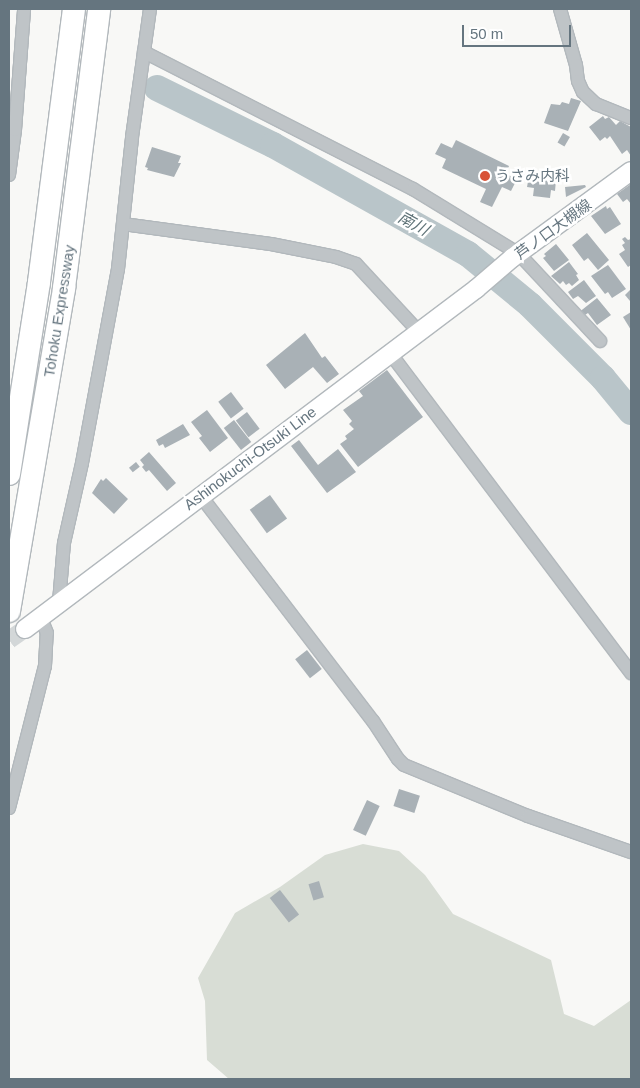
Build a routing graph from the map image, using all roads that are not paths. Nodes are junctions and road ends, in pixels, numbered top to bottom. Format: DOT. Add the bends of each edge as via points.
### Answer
graph roads {
  1 [pos="24,9"];
  2 [pos="74,9"];
  3 [pos="99,9"];
  4 [pos="150,9"];
  5 [pos="560,9"];
  6 [pos="144,52"];
  7 [pos="631,118"];
  8 [pos="631,171"];
  9 [pos="9,175"];
  10 [pos="123,224"];
  11 [pos="516,256"];
  12 [pos="476,288"];
  13 [pos="418,331"];
  14 [pos="600,341"];
  15 [pos="390,353"];
  16 [pos="9,474"];
  17 [pos="200,495"];
  18 [pos="58,602"];
  19 [pos="9,611"];
  20 [pos="40,616"];
  21 [pos="25,629"];
  22 [pos="631,672"];
  23 [pos="9,808"];
  24 [pos="631,852"];
  1 -- 9 [label="street"];
  2 -- 16 [label="highway, Tohoku Expressway" via="40,282"];
  3 -- 19 [label="highway, Tohoku Expressway" via="64,288"];
  4 -- 6 [label="street"];
  5 -- 7 [label="street" via="583,92 596,104"];
  6 -- 10 [label="street"];
  6 -- 11 [label="street" via="413,189"];
  8 -- 11 [label="main road, 芦ノ口大槻線"];
  10 -- 13 [label="street" via="271,244 356,264"];
  10 -- 18 [label="street" via="82,463 64,543"];
  11 -- 12 [label="main road, 芦ノ口大槻線"];
  11 -- 14 [label="street"];
  12 -- 13 [label="main road, Ashinokuchi-Otsuki Line"];
  13 -- 15 [label="main road, Ashinokuchi-Otsuki Line"];
  15 -- 17 [label="main road, Ashinokuchi-Otsuki Line"];
  15 -- 22 [label="street"];
  17 -- 18 [label="main road, Ashinokuchi-Otsuki Line"];
  17 -- 24 [label="street" via="404,765 528,816"];
  18 -- 20 [label="main road, Ashinokuchi-Otsuki Line"];
  20 -- 21 [label="main road, Ashinokuchi-Otsuki Line"];
  20 -- 23 [label="street" via="47,633 45,666"];
}
